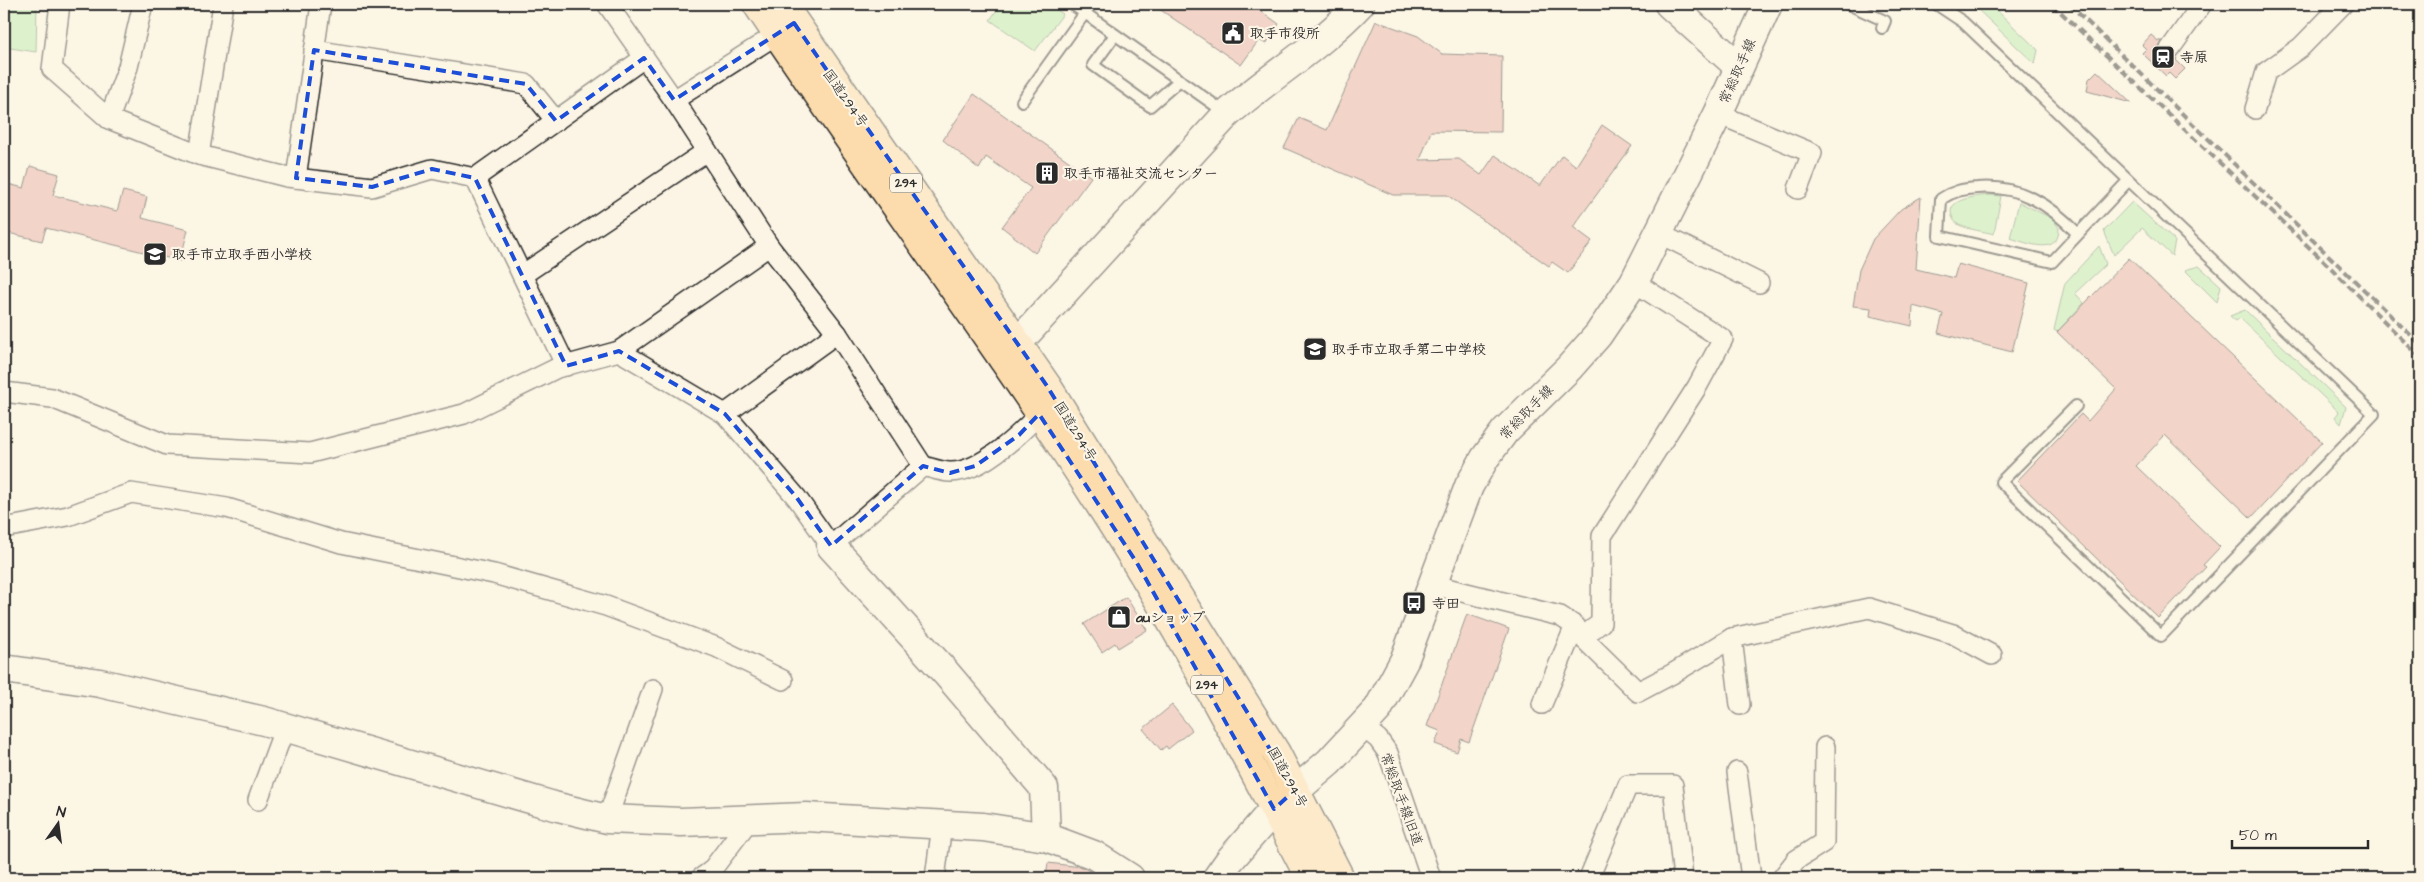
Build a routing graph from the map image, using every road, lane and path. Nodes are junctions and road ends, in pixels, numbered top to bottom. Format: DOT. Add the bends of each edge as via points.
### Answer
graph roads {
  1 [pos="60,4"];
  2 [pos="143,4"];
  3 [pos="223,4"];
  4 [pos="320,4"];
  5 [pos="607,4"];
  6 [pos="757,4"];
  7 [pos="1072,4"];
  8 [pos="1360,4"];
  9 [pos="1669,4"];
  10 [pos="1768,4"];
  11 [pos="1848,4"];
  12 [pos="1936,4"];
  13 [pos="2202,4"];
  14 [pos="2343,4"];
  15 [pos="1085,13"];
  16 [pos="784,21"];
  17 [pos="1882,28"];
  18 [pos="1115,35"];
  19 [pos="2170,49"];
  20 [pos="314,50"];
  21 [pos="644,58"];
  22 [pos="1739,67"];
  23 [pos="1180,80"];
  24 [pos="674,100"];
  25 [pos="1022,101"];
  26 [pos="2255,109"];
  27 [pos="1227,114"];
  28 [pos="1718,114"];
  29 [pos="109,119"];
  30 [pos="556,121"];
  31 [pos="707,151"];
  32 [pos="199,155"];
  33 [pos="296,178"];
  34 [pos="475,178"];
  35 [pos="2128,181"];
  36 [pos="1798,189"];
  37 [pos="1660,234"];
  38 [pos="2078,234"];
  39 [pos="769,246"];
  40 [pos="522,275"];
  41 [pos="1634,282"];
  42 [pos="1759,283"];
  43 [pos="837,333"];
  44 [pos="1011,351"];
  45 [pos="619,352"];
  46 [pos="566,366"];
  47 [pos="4,392"];
  48 [pos="2076,406"];
  49 [pos="725,414"];
  50 [pos="1039,414"];
  51 [pos="923,466"];
  52 [pos="4,528"];
  53 [pos="831,546"];
  54 [pos="1434,585"];
  55 [pos="1579,631"];
  56 [pos="1732,638"];
  57 [pos="1992,655"];
  58 [pos="4,669"];
  59 [pos="783,680"];
  60 [pos="653,690"];
  61 [pos="1542,704"];
  62 [pos="1740,705"];
  63 [pos="285,727"];
  64 [pos="1363,727"];
  65 [pos="1826,747"];
  66 [pos="1737,772"];
  67 [pos="1296,790"];
  68 [pos="258,800"];
  69 [pos="1274,809"];
  70 [pos="750,818"];
  71 [pos="607,819"];
  72 [pos="942,825"];
  73 [pos="1046,837"];
  74 [pos="701,878"];
  75 [pos="935,878"];
  76 [pos="1130,878"];
  77 [pos="1217,878"];
  78 [pos="1310,878"];
  79 [pos="1340,878"];
  80 [pos="1431,878"];
  81 [pos="1589,878"];
  82 [pos="1683,878"];
  83 [pos="1751,878"];
  84 [pos="1782,878"];
  1 -- 29 [label="street" via="52,69"];
  2 -- 29 [label="street" via="128,66"];
  3 -- 32 [label="street"];
  4 -- 20 [label="street"];
  5 -- 21 [label="street"];
  6 -- 16 [label="highway, 国道294号 / 294"];
  7 -- 15 [label="lane"];
  8 -- 27 [label="street" via="1344,22 1254,89"];
  9 -- 22 [label="street"];
  10 -- 22 [label="street, 常総取手線"];
  11 -- 17 [label="lane" via="1885,20"];
  12 -- 35 [label="lane" via="1963,22"];
  13 -- 19 [label="street"];
  14 -- 26 [label="street" via="2301,47 2266,72"];
  15 -- 18 [label="lane"];
  15 -- 25 [label="lane"];
  16 -- 24 [label="street"];
  16 -- 44 [label="highway, 国道294号 / 294"];
  18 -- 23 [label="lane"];
  18 -- 23 [label="lane" via="1093,65 1150,106"];
  20 -- 30 [label="street" via="526,84"];
  20 -- 33 [label="street"];
  21 -- 24 [label="street"];
  21 -- 30 [label="street"];
  22 -- 28 [label="street, 常総取手線"];
  23 -- 27 [label="lane"];
  24 -- 31 [label="street"];
  27 -- 44 [label="street"];
  28 -- 36 [label="street" via="1812,152"];
  28 -- 37 [label="street, 常総取手線"];
  29 -- 32 [label="street"];
  30 -- 34 [label="street"];
  31 -- 39 [label="street"];
  31 -- 40 [label="street"];
  32 -- 33 [label="street"];
  33 -- 34 [label="street" via="372,187 432,170"];
  34 -- 40 [label="street"];
  35 -- 38 [label="lane"];
  35 -- 48 [label="lane" via="2374,414 2161,636 2001,482"];
  37 -- 41 [label="street, 常総取手線"];
  37 -- 42 [label="street"];
  38 -- 38 [label="lane" via="2052,262 1940,236 1941,199 1960,190 1983,187 2012,190 2046,206"];
  39 -- 43 [label="street"];
  39 -- 45 [label="street"];
  40 -- 46 [label="street"];
  41 -- 54 [label="street, 常総取手線" via="1598,335 1505,431 1485,458 1469,486"];
  41 -- 55 [label="street" via="1723,339 1697,388 1602,536 1601,623"];
  43 -- 49 [label="street"];
  43 -- 51 [label="street"];
  44 -- 50 [label="highway, 国道294号 / 294"];
  44 -- 67 [label="highway, 国道294号 / 294" via="1136,525"];
  45 -- 46 [label="street"];
  45 -- 49 [label="street"];
  46 -- 47 [label="street" via="464,414 310,453 167,445 52,398"];
  49 -- 53 [label="street" via="797,498"];
  50 -- 51 [label="street" via="1019,435 975,466 950,472"];
  50 -- 69 [label="highway, 国道294号 / 294" via="1137,563 1233,730"];
  51 -- 53 [label="street"];
  52 -- 59 [label="street" via="68,516 131,493 228,508 340,543 494,574 606,606 716,647"];
  53 -- 73 [label="street" via="1044,788"];
  54 -- 55 [label="street" via="1560,616"];
  54 -- 64 [label="street, 常総取手線" via="1404,661 1388,692"];
  55 -- 56 [label="street" via="1638,692"];
  55 -- 61 [label="street"];
  56 -- 57 [label="street" via="1869,608 1953,634"];
  56 -- 62 [label="street"];
  58 -- 63 [label="street" via="100,682"];
  60 -- 71 [label="street"];
  63 -- 68 [label="street"];
  63 -- 71 [label="street"];
  64 -- 67 [label="street, 常総取手線"];
  64 -- 80 [label="street, 常総取手線旧道" via="1388,753"];
  65 -- 84 [label="street" via="1824,842 1796,860"];
  66 -- 83 [label="street"];
  67 -- 69 [label="street, 常総取手線"];
  67 -- 79 [label="highway, 国道294号 / 294"];
  69 -- 77 [label="street, 常総取手線"];
  69 -- 78 [label="highway, 国道294号 / 294"];
  70 -- 71 [label="street" via="681,822"];
  70 -- 72 [label="street" via="806,817"];
  70 -- 74 [label="street" via="711,871"];
  72 -- 73 [label="street" via="983,827"];
  72 -- 75 [label="street"];
  73 -- 76 [label="street" via="1094,855"];
  81 -- 82 [label="street" via="1628,785 1646,784 1673,784"];
}
